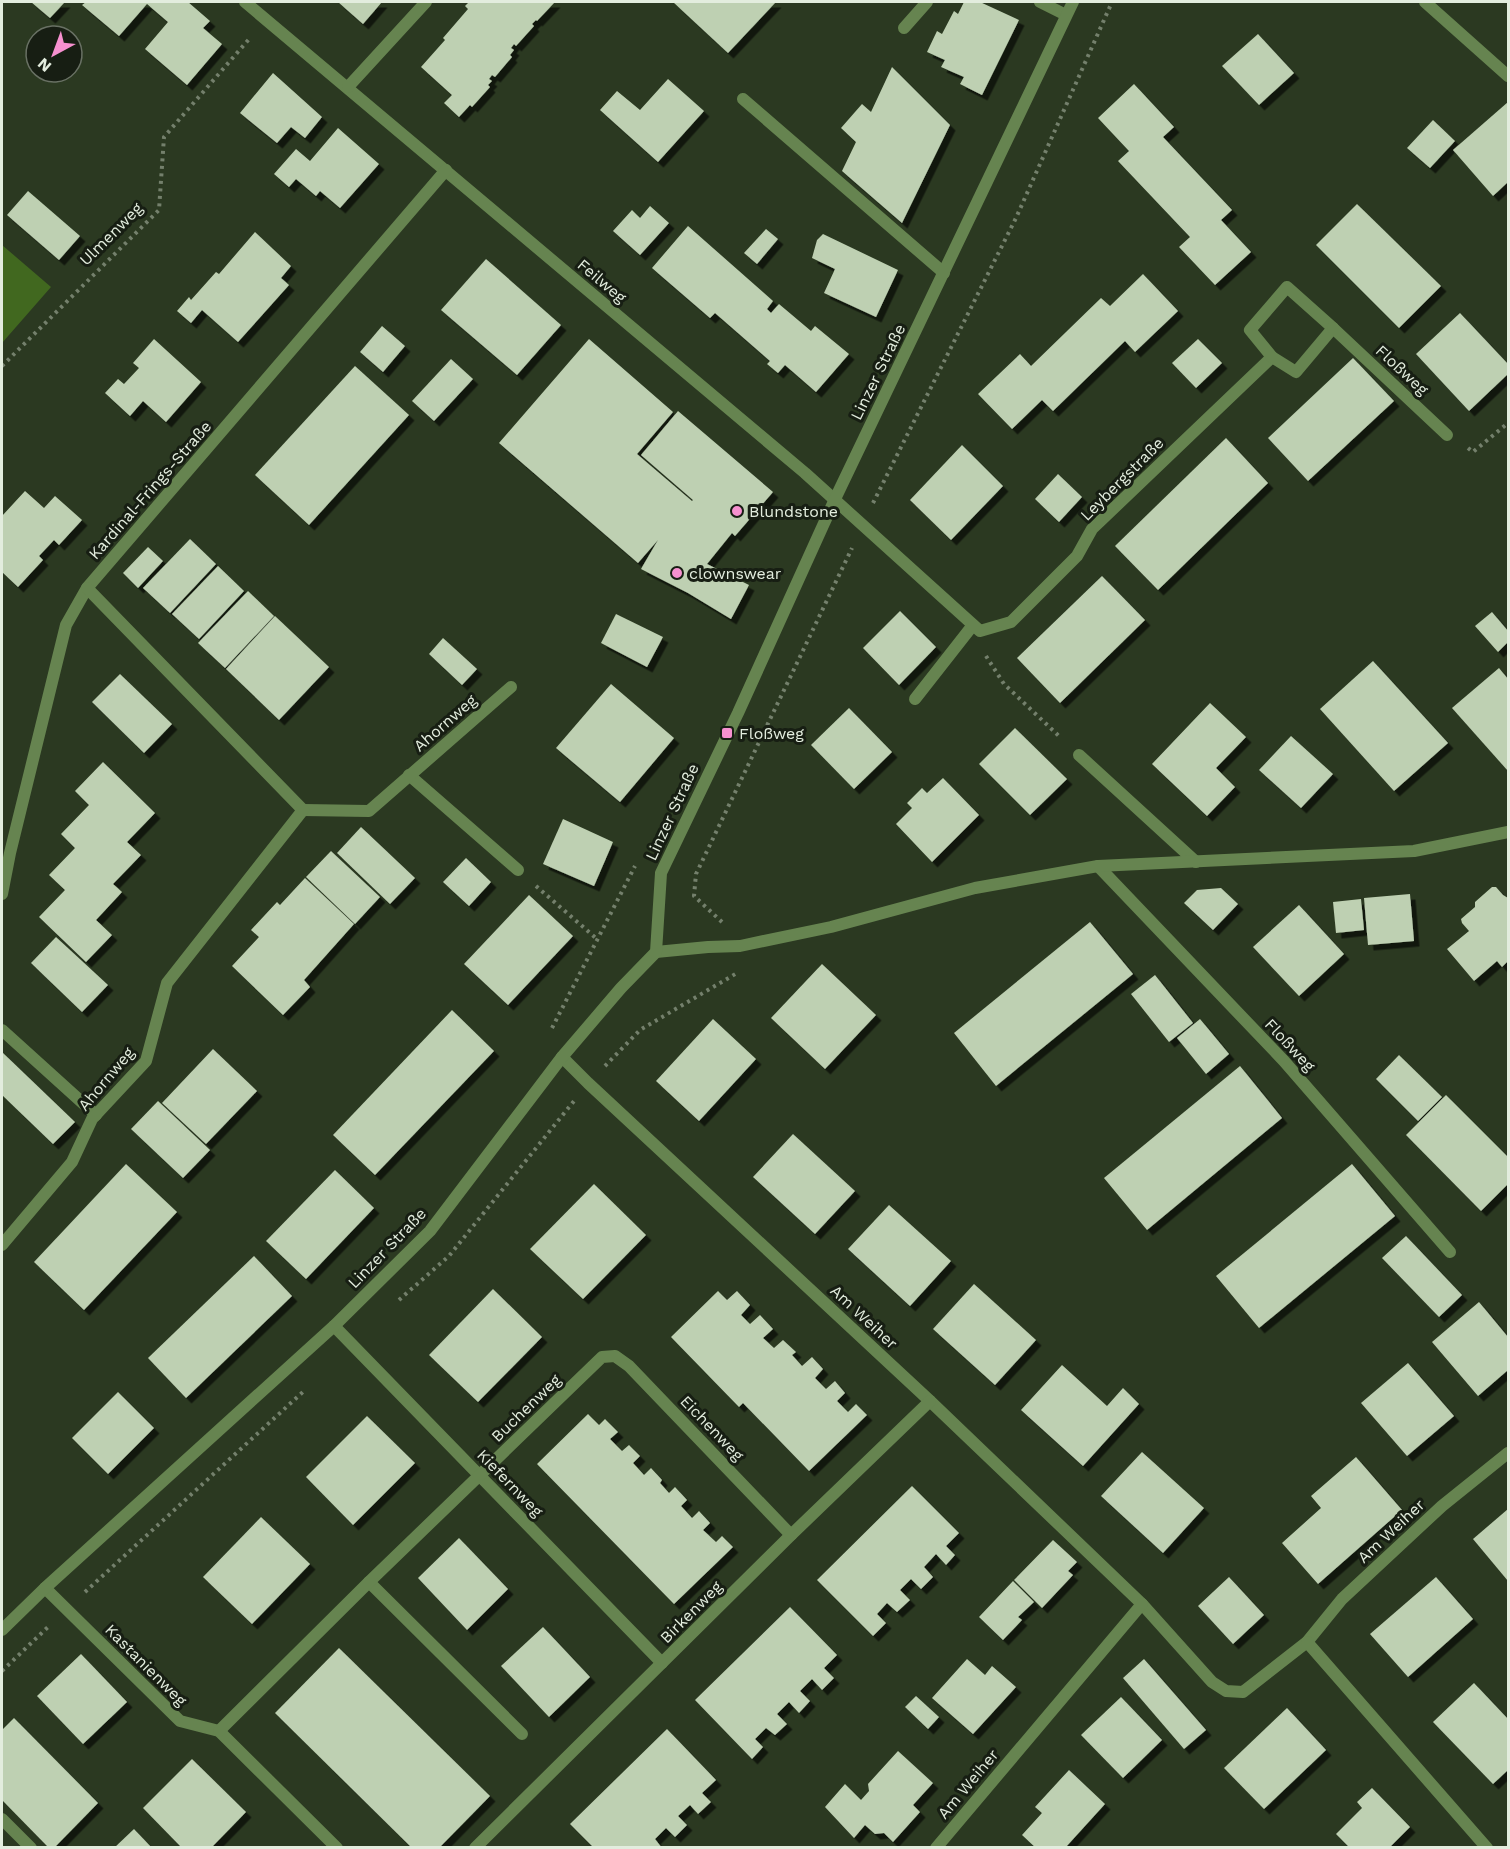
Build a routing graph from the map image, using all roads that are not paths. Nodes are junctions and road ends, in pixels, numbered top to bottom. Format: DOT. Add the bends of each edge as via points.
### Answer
graph roads {
  1 [pos="245,2"];
  2 [pos="426,2"];
  3 [pos="927,2"];
  4 [pos="1040,2"];
  5 [pos="1073,2"];
  6 [pos="1425,2"];
  7 [pos="1066,15"];
  8 [pos="904,28"];
  9 [pos="1509,76"];
  10 [pos="348,87"];
  11 [pos="743,99"];
  12 [pos="446,170"];
  13 [pos="944,273"];
  14 [pos="1334,328"];
  15 [pos="1272,357"];
  16 [pos="1447,435"];
  17 [pos="835,500"];
  18 [pos="87,588"];
  19 [pos="977,628"];
  20 [pos="511,687"];
  21 [pos="915,699"];
  22 [pos="1079,755"];
  23 [pos="409,775"];
  24 [pos="303,810"];
  25 [pos="1509,832"];
  26 [pos="6,849"];
  27 [pos="1196,862"];
  28 [pos="1098,866"];
  29 [pos="518,870"];
  30 [pos="2,894"];
  31 [pos="656,952"];
  32 [pos="2,1030"];
  33 [pos="562,1057"];
  34 [pos="96,1115"];
  35 [pos="2,1245"];
  36 [pos="1450,1252"];
  37 [pos="334,1326"];
  38 [pos="602,1357"];
  39 [pos="930,1401"];
  40 [pos="1509,1453"];
  41 [pos="480,1476"];
  42 [pos="791,1535"];
  43 [pos="369,1582"];
  44 [pos="45,1588"];
  45 [pos="1142,1604"];
  46 [pos="2,1630"];
  47 [pos="1307,1642"];
  48 [pos="663,1663"];
  49 [pos="219,1731"];
  50 [pos="522,1734"];
  51 [pos="2,1819"];
  52 [pos="31,1848"];
  53 [pos="337,1848"];
  54 [pos="475,1848"];
  55 [pos="936,1848"];
  56 [pos="1487,1848"];
  1 -- 10 [label="street, Feilweg"];
  2 -- 10 [label="street"];
  3 -- 8 [label="street"];
  4 -- 7 [label="street"];
  5 -- 7 [label="street, Linzer Straße"];
  6 -- 9 [label="street"];
  7 -- 13 [label="street, Linzer Straße"];
  10 -- 12 [label="street, Feilweg"];
  11 -- 13 [label="street"];
  12 -- 17 [label="street, Feilweg"];
  12 -- 18 [label="street, Kardinal-Frings-Straße"];
  13 -- 17 [label="street, Linzer Straße"];
  14 -- 15 [label="street" via="1296,372"];
  14 -- 15 [label="street" via="1287,286 1250,330"];
  14 -- 16 [label="street, Floßweg"];
  15 -- 19 [label="street, Leybergstraße" via="1092,529 1077,556 1011,622"];
  17 -- 19 [label="street"];
  17 -- 31 [label="street, Linzer Straße" via="661,873"];
  18 -- 24 [label="street"];
  18 -- 26 [label="street, Kardinal-Frings-Straße" via="66,625"];
  19 -- 21 [label="street"];
  20 -- 23 [label="street, Ahornweg"];
  22 -- 27 [label="street"];
  23 -- 24 [label="street, Ahornweg" via="369,811"];
  23 -- 29 [label="street"];
  24 -- 34 [label="street, Ahornweg" via="167,983 146,1061"];
  25 -- 27 [label="street" via="1414,851"];
  26 -- 30 [label="street, Kardinal-Frings-Straße"];
  27 -- 28 [label="street"];
  28 -- 31 [label="street" via="975,888 831,927 740,946"];
  28 -- 36 [label="street, Floßweg" via="1284,1061"];
  31 -- 33 [label="street, Linzer Straße"];
  32 -- 34 [label="street"];
  33 -- 37 [label="street, Linzer Straße" via="430,1231"];
  33 -- 39 [label="street, Am Weiher"];
  34 -- 35 [label="street, Ahornweg" via="72,1162"];
  37 -- 41 [label="street, Kiefernweg"];
  37 -- 44 [label="street, Linzer Straße"];
  38 -- 41 [label="street, Buchenweg"];
  38 -- 42 [label="street, Eichenweg" via="615,1356 629,1366"];
  39 -- 42 [label="street, Birkenweg"];
  39 -- 45 [label="street, Am Weiher"];
  40 -- 47 [label="street, Am Weiher" via="1442,1506 1342,1599"];
  41 -- 43 [label="street, Buchenweg"];
  41 -- 48 [label="street, Kiefernweg"];
  42 -- 48 [label="street, Birkenweg"];
  43 -- 49 [label="street, Buchenweg"];
  43 -- 50 [label="street"];
  44 -- 46 [label="street, Linzer Straße"];
  44 -- 49 [label="street, Kastanienweg" via="180,1721"];
  45 -- 47 [label="street, Am Weiher" via="1212,1682 1226,1691 1243,1692"];
  45 -- 55 [label="street, Am Weiher"];
  47 -- 56 [label="street"];
  48 -- 54 [label="street, Birkenweg"];
  49 -- 53 [label="street"];
  51 -- 52 [label="street"];
}
